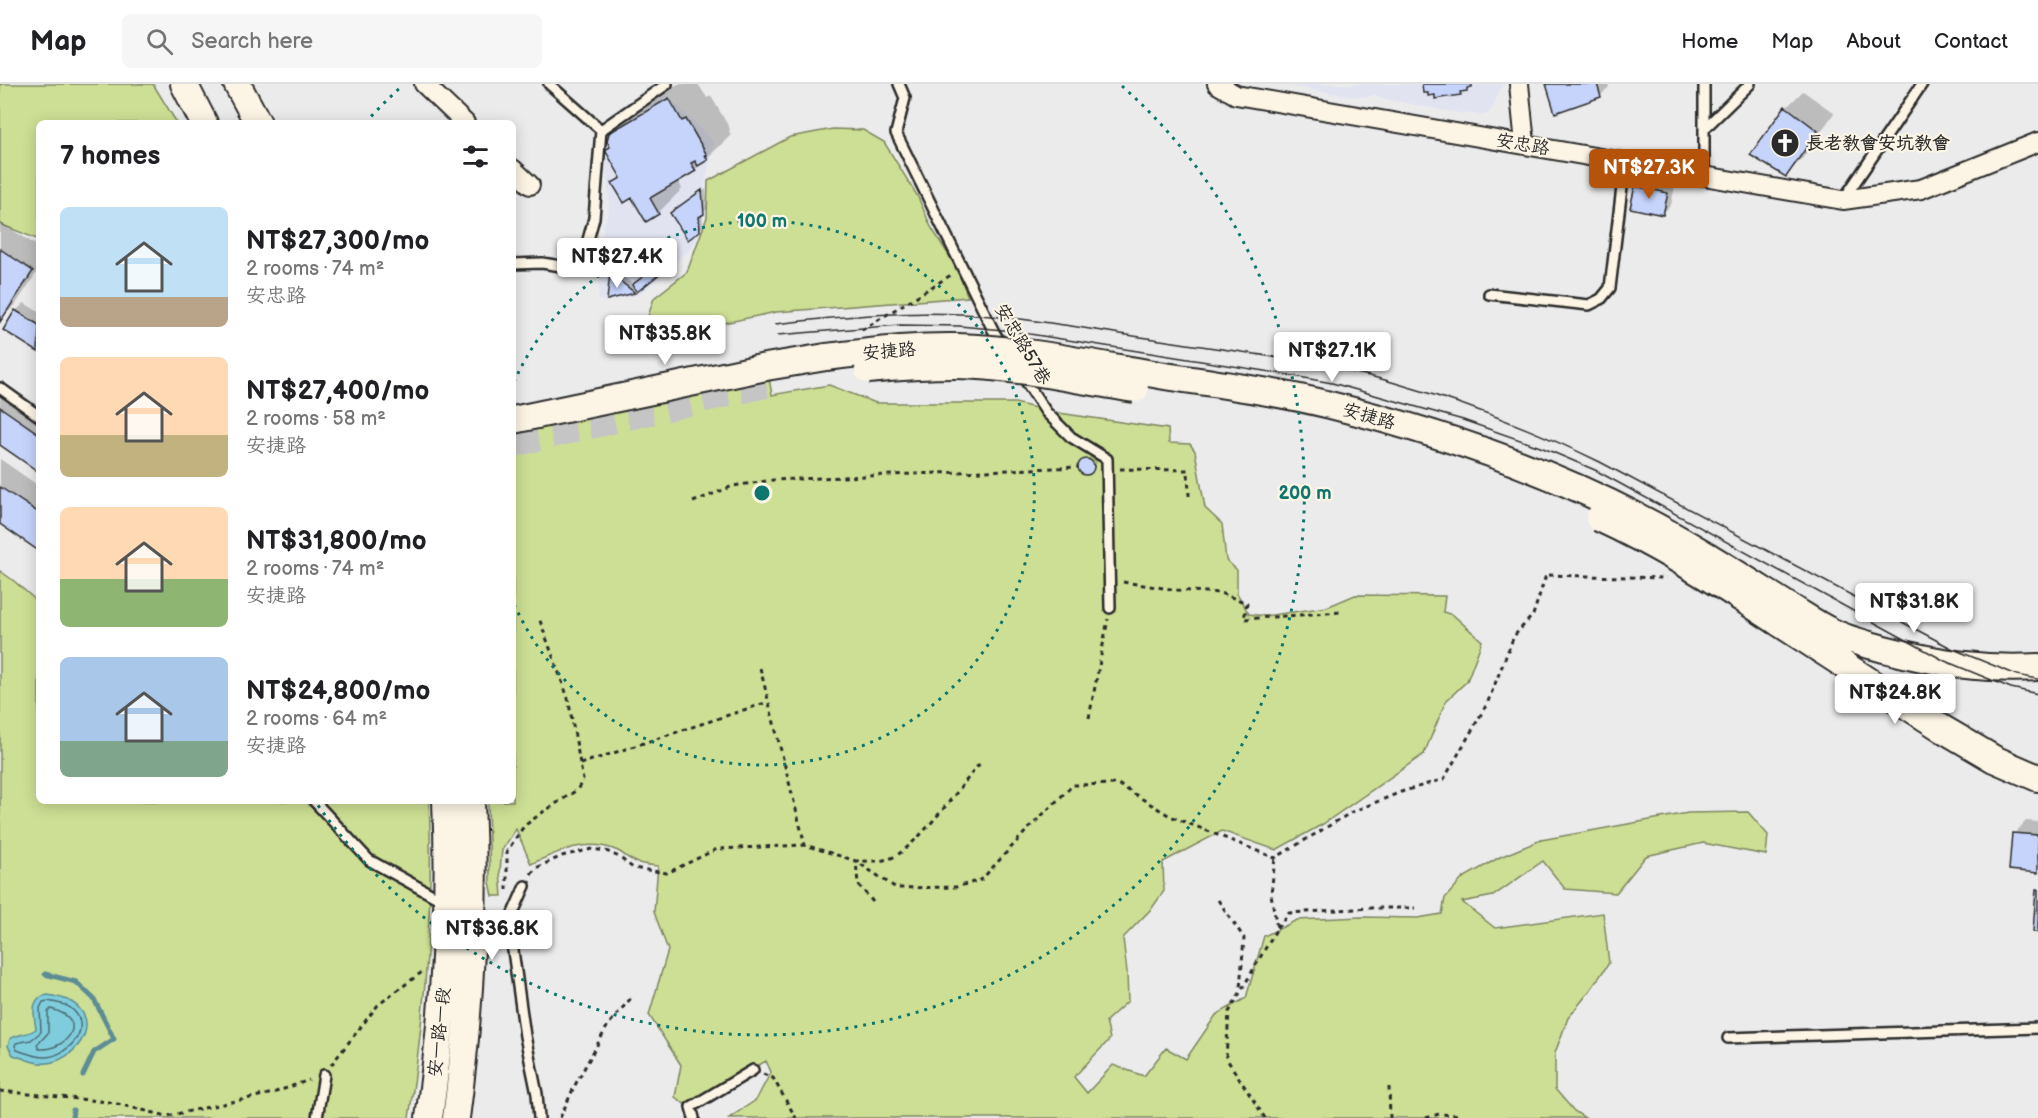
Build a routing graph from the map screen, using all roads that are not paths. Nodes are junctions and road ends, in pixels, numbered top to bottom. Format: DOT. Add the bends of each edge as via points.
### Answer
graph roads {
  1 [pos="184,84"];
  2 [pos="237,84"];
  3 [pos="424,84"];
  4 [pos="549,84"];
  5 [pos="667,84"];
  6 [pos="899,84"];
  7 [pos="1217,84"];
  8 [pos="1519,84"];
  9 [pos="1704,84"];
  10 [pos="1750,84"];
  11 [pos="1922,84"];
  12 [pos="202,120"];
  13 [pos="256,120"];
  14 [pos="462,120"];
  15 [pos="1704,129"];
  16 [pos="601,130"];
  17 [pos="2038,142"];
  18 [pos="1526,144"];
  19 [pos="1625,162"];
  20 [pos="516,172"];
  21 [pos="1704,177"];
  22 [pos="530,185"];
  23 [pos="1843,200"];
  24 [pos="516,264"];
  25 [pos="1489,294"];
  26 [pos="827,365"];
  27 [pos="770,384"];
  28 [pos="0,388"];
  29 [pos="36,414"];
  30 [pos="516,419"];
  31 [pos="1110,608"];
  32 [pos="1783,614"];
  33 [pos="2038,667"];
  34 [pos="2038,778"];
  35 [pos="317,804"];
  36 [pos="446,804"];
  37 [pos="471,804"];
  38 [pos="473,883"];
  39 [pos="525,886"];
  40 [pos="447,893"];
  41 [pos="472,920"];
  42 [pos="509,922"];
  43 [pos="2038,1028"];
  44 [pos="1728,1038"];
  45 [pos="753,1070"];
  46 [pos="324,1075"];
  47 [pos="317,1118"];
  48 [pos="429,1118"];
  49 [pos="456,1118"];
  50 [pos="539,1118"];
  51 [pos="694,1118"];
  1 -- 12 [label="street"];
  2 -- 13 [label="street"];
  3 -- 14 [label="street"];
  4 -- 16 [label="lane"];
  5 -- 16 [label="lane"];
  6 -- 31 [label="lane, 安忠路57巷" via="904,98 896,134 994,332 1046,412 1071,437 1107,459"];
  7 -- 18 [label="street, 安忠路" via="1236,95"];
  8 -- 18 [label="street"];
  9 -- 15 [label="lane"];
  10 -- 15 [label="lane"];
  11 -- 23 [label="lane"];
  15 -- 21 [label="lane"];
  16 -- 24 [label="lane" via="594,218 580,269"];
  17 -- 23 [label="street, 安忠路" via="1922,189"];
  18 -- 19 [label="street, 安忠路"];
  19 -- 21 [label="street, 安忠路"];
  19 -- 25 [label="lane" via="1610,288 1601,299 1589,305"];
  20 -- 22 [label="street"];
  21 -- 23 [label="street, 安忠路"];
  26 -- 27 [label="street, 安捷路"];
  26 -- 30 [label="street, 安捷路" via="766,367"];
  26 -- 32 [label="street, 安捷路, bridge" via="901,348 958,347 1004,351 1327,404 1453,440 1535,470 1639,517 1720,563"];
  28 -- 29 [label="lane"];
  32 -- 33 [label="street, 安捷路" via="1864,644 1944,664"];
  32 -- 34 [label="street, 安捷路" via="1943,729 1994,759"];
  35 -- 40 [label="lane" via="369,860"];
  36 -- 40 [label="street, 安一路一段"];
  37 -- 38 [label="street, 安一路一段"];
  38 -- 40 [label="street"];
  38 -- 41 [label="street, 安一路一段"];
  39 -- 42 [label="lane"];
  40 -- 48 [label="street, 安一路一段" via="445,974"];
  41 -- 42 [label="lane"];
  41 -- 49 [label="street, 安一路一段" via="464,1059"];
  42 -- 50 [label="lane"];
  43 -- 44 [label="lane"];
  45 -- 51 [label="lane" via="691,1107"];
  46 -- 47 [label="lane"];
}
